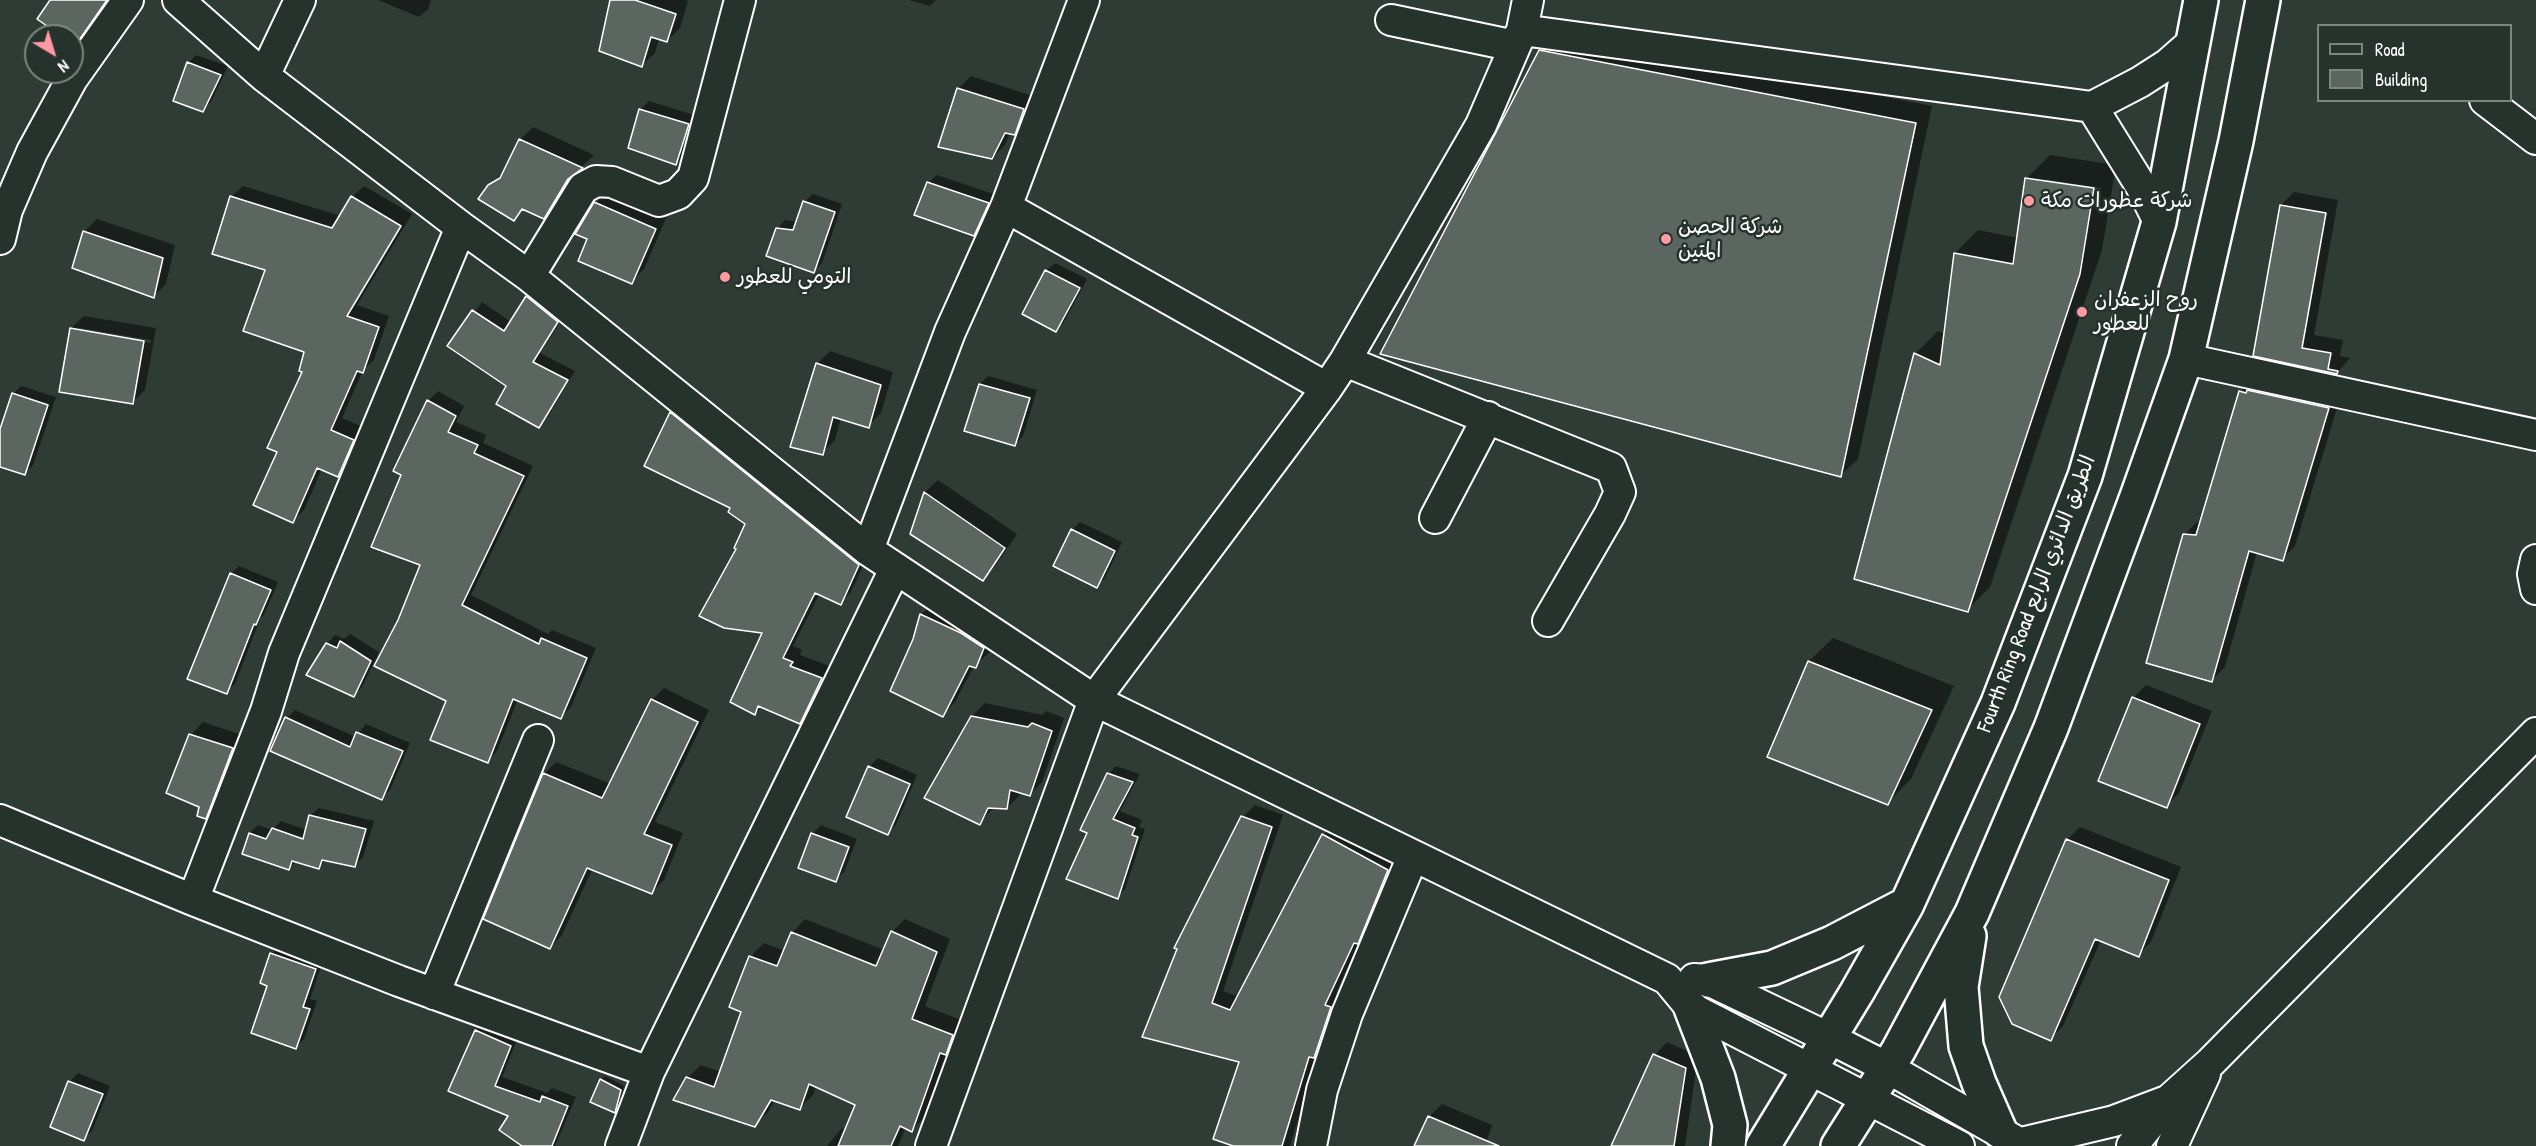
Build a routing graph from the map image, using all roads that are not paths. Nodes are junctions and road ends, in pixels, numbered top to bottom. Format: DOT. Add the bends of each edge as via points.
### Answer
graph roads {
  1 [pos="128,0"];
  2 [pos="178,0"];
  3 [pos="300,0"];
  4 [pos="740,0"];
  5 [pos="1084,0"];
  6 [pos="1528,0"];
  7 [pos="2201,0"];
  8 [pos="2263,0"];
  9 [pos="1391,20"];
  10 [pos="1519,38"];
  11 [pos="2193,42"];
  12 [pos="264,76"];
  13 [pos="2488,102"];
  14 [pos="2092,107"];
  15 [pos="2536,139"];
  16 [pos="1006,207"];
  17 [pos="2159,222"];
  18 [pos="461,227"];
  19 [pos="0,239"];
  20 [pos="529,276"];
  21 [pos="2186,359"];
  22 [pos="1345,361"];
  23 [pos="1327,388"];
  24 [pos="1488,417"];
  25 [pos="2536,435"];
  26 [pos="1435,518"];
  27 [pos="868,550"];
  28 [pos="2536,560"];
  29 [pos="895,569"];
  30 [pos="2536,589"];
  31 [pos="1548,621"];
  32 [pos="1094,700"];
  33 [pos="2536,733"];
  34 [pos="538,740"];
  35 [pos="0,820"];
  36 [pos="1413,856"];
  37 [pos="193,900"];
  38 [pos="1907,904"];
  39 [pos="1972,913"];
  40 [pos="1667,979"];
  41 [pos="1708,980"];
  42 [pos="434,994"];
  43 [pos="1691,1008"];
  44 [pos="1829,1038"];
  45 [pos="1888,1068"];
  46 [pos="1809,1070"];
  47 [pos="649,1072"];
  48 [pos="1867,1101"];
  49 [pos="2180,1103"];
  50 [pos="2015,1140"];
  51 [pos="621,1146"];
  52 [pos="931,1146"];
  53 [pos="1311,1146"];
  54 [pos="1728,1146"];
  55 [pos="1763,1146"];
  56 [pos="1838,1146"];
  57 [pos="1959,1146"];
  58 [pos="2132,1146"];
  59 [pos="2172,1146"];
  60 [pos="2191,1146"];
  1 -- 19 [label="street" via="72,79 32,152 7,210"];
  2 -- 12 [label="street"];
  3 -- 12 [label="street"];
  4 -- 20 [label="street" via="693,178 678,194 659,201 612,182 596,181 583,188"];
  5 -- 16 [label="street"];
  6 -- 10 [label="street"];
  7 -- 11 [label="main road, Fourth Ring Road الطريق الدائري الرابع"];
  8 -- 21 [label="main road" via="2236,141"];
  9 -- 10 [label="street"];
  10 -- 14 [label="street"];
  10 -- 22 [label="street" via="1480,125"];
  11 -- 14 [label="street" via="2168,64"];
  11 -- 17 [label="main road, Fourth Ring Road الطريق الدائري الرابع"];
  12 -- 18 [label="street"];
  13 -- 15 [label="street"];
  14 -- 17 [label="street"];
  16 -- 23 [label="street"];
  16 -- 27 [label="street" via="950,332"];
  17 -- 38 [label="main road, Fourth Ring Road الطريق الدائري الرابع" via="2085,476 1998,703"];
  18 -- 20 [label="street"];
  18 -- 37 [label="street" via="284,653 267,711"];
  20 -- 27 [label="street"];
  21 -- 25 [label="street"];
  21 -- 39 [label="main road" via="2051,728"];
  22 -- 23 [label="street"];
  22 -- 24 [label="street"];
  23 -- 32 [label="street"];
  24 -- 26 [label="street"];
  24 -- 31 [label="street" via="1611,468 1620,492"];
  27 -- 29 [label="street"];
  28 -- 30 [label="street"];
  29 -- 32 [label="street"];
  29 -- 47 [label="street"];
  32 -- 36 [label="street"];
  32 -- 52 [label="street"];
  33 -- 49 [label="street" via="2210,1063"];
  34 -- 42 [label="street"];
  35 -- 37 [label="street"];
  36 -- 40 [label="street"];
  36 -- 53 [label="street" via="1347,1014 1322,1090"];
  37 -- 42 [label="street"];
  38 -- 41 [label="main road" via="1772,968"];
  38 -- 44 [label="main road, Fourth Ring Road الطريق الدائري الرابع"];
  39 -- 45 [label="main road"];
  39 -- 50 [label="main road" via="1961,987 1966,1046 1979,1083"];
  40 -- 41 [label="street"];
  40 -- 43 [label="street"];
  41 -- 44 [label="street"];
  42 -- 47 [label="street"];
  43 -- 46 [label="street"];
  43 -- 54 [label="main road" via="1718,1077 1730,1125"];
  44 -- 45 [label="street"];
  44 -- 46 [label="main road, Fourth Ring Road الطريق الدائري الرابع"];
  45 -- 48 [label="main road"];
  45 -- 50 [label="street"];
  46 -- 48 [label="street"];
  46 -- 55 [label="main road, Fourth Ring Road الطريق الدائري الرابع"];
  47 -- 51 [label="street"];
  48 -- 56 [label="main road"];
  48 -- 57 [label="street"];
  49 -- 50 [label="street" via="2114,1121"];
  49 -- 58 [label="street"];
  49 -- 59 [label="street"];
  49 -- 60 [label="street"];
}
